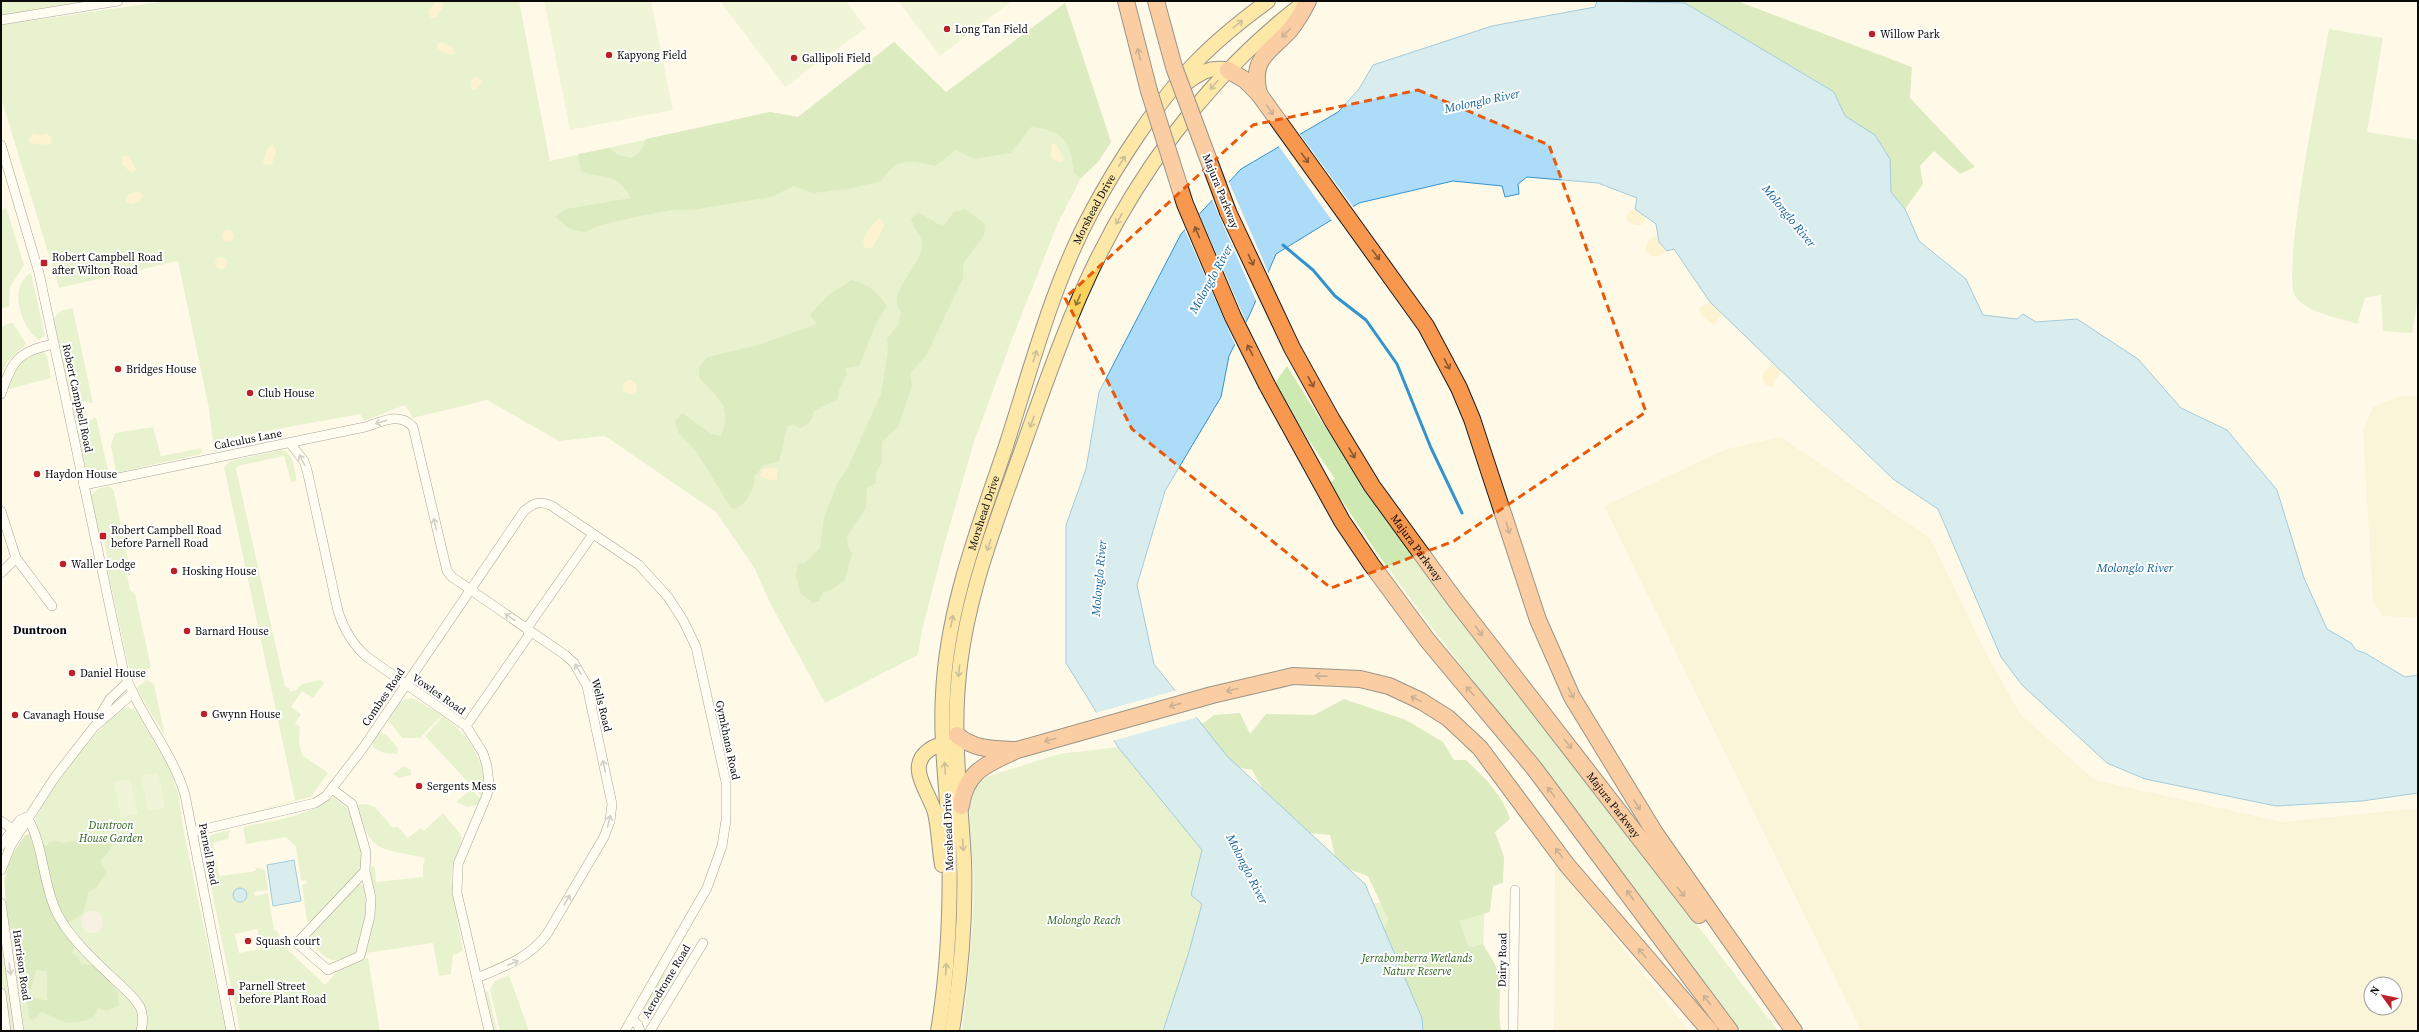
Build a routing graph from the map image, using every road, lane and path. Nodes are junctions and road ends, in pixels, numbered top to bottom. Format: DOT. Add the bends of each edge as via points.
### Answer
graph roads {
  1 [pos="118,1"];
  2 [pos="1126,1"];
  3 [pos="1156,1"];
  4 [pos="1268,1"];
  5 [pos="1307,1"];
  6 [pos="1,20"];
  7 [pos="1228,70"];
  8 [pos="1259,94"];
  9 [pos="1168,96"];
  10 [pos="1,145"];
  11 [pos="54,344"];
  12 [pos="1,394"];
  13 [pos="412,426"];
  14 [pos="290,443"];
  15 [pos="84,485"];
  16 [pos="542,502"];
  17 [pos="1,511"];
  18 [pos="593,534"];
  19 [pos="16,558"];
  20 [pos="1,573"];
  21 [pos="471,590"];
  22 [pos="52,606"];
  23 [pos="527,628"];
  24 [pos="128,682"];
  25 [pos="406,685"];
  26 [pos="133,693"];
  27 [pos="942,701"];
  28 [pos="466,726"];
  29 [pos="94,727"];
  30 [pos="957,735"];
  31 [pos="943,745"];
  32 [pos="1017,750"];
  33 [pos="958,754"];
  34 [pos="332,789"];
  35 [pos="961,806"];
  36 [pos="27,817"];
  37 [pos="1,821"];
  38 [pos="12,830"];
  39 [pos="192,832"];
  40 [pos="14,840"];
  41 [pos="2,842"];
  42 [pos="1,870"];
  43 [pos="365,870"];
  44 [pos="1515,890"];
  45 [pos="1,903"];
  46 [pos="949,919"];
  47 [pos="703,943"];
  48 [pos="477,978"];
  49 [pos="1,993"];
  50 [pos="632,1019"];
  51 [pos="6,1031"];
  52 [pos="19,1031"];
  53 [pos="141,1031"];
  54 [pos="231,1031"];
  55 [pos="489,1031"];
  56 [pos="625,1031"];
  57 [pos="640,1031"];
  58 [pos="650,1031"];
  59 [pos="938,1031"];
  60 [pos="952,1031"];
  61 [pos="1513,1031"];
  62 [pos="1710,1031"];
  63 [pos="1730,1031"];
  64 [pos="1789,1031"];
  65 [pos="1794,1031"];
  1 -- 6 [label="street"];
  63 -- 2 [label="highway, one-way, bridge" via="1534,768 1428,641 1342,521 1267,385 1233,317 1185,204 1149,91"];
  3 -- 64 [label="highway, Majura Parkway, one-way, bridge" via="1174,67 1228,212 1292,348 1344,440 1410,540"];
  9 -- 4 [label="main road, Morshead Drive, one-way" via="1194,63"];
  5 -- 7 [label="main road, Morshead Drive"];
  5 -- 8 [label="highway, one-way" via="1294,24 1261,59 1256,77"];
  7 -- 8 [label="highway" via="1245,80"];
  7 -- 9 [label="main road" via="1214,69 1201,72"];
  7 -- 30 [label="main road, Morshead Drive, one-way" via="1189,113 1139,186 1101,252 1067,325 1008,487 974,590 960,665"];
  8 -- 65 [label="highway, one-way" via="1426,326 1459,388 1497,490 1538,620 1572,697 1655,833"];
  27 -- 9 [label="main road, Morshead Drive, one-way" via="948,644 961,581 1057,291 1091,212 1124,158"];
  10 -- 11 [label="street, Robert Campbell Road" via="36,262"];
  11 -- 12 [label="street" via="32,349 20,357 10,369"];
  11 -- 15 [label="street, Robert Campbell Road"];
  13 -- 14 [label="street, Calculus Lane, one-way" via="408,421 396,418"];
  21 -- 13 [label="street, Wells Road, one-way" via="452,577 444,565"];
  14 -- 15 [label="street, Calculus Lane"];
  25 -- 14 [label="street, Vowles Road, one-way" via="357,648 345,630 338,611 304,462"];
  15 -- 24 [label="street, Robert Campbell Road"];
  16 -- 18 [label="street, Gymkhana Road"];
  16 -- 21 [label="street, Combes Road" via="533,504 524,511"];
  17 -- 19 [label="street"];
  18 -- 23 [label="street"];
  18 -- 50 [label="street, Gymkhana Road" via="639,565 668,597 683,620 696,647 726,782 725,827 715,870"];
  19 -- 20 [label="street"];
  19 -- 22 [label="street"];
  23 -- 21 [label="street, Wells Road, one-way"];
  21 -- 25 [label="street, Combes Road"];
  23 -- 28 [label="street" via="529,635"];
  48 -- 23 [label="street, Wells Road, one-way" via="518,960 537,947 604,837 610,821 612,804 586,686 574,663"];
  24 -- 26 [label="street, Robert Campbell Road"];
  24 -- 29 [label="street" via="110,699"];
  25 -- 28 [label="street, Vowles Road"];
  25 -- 34 [label="street, Combes Road" via="364,748"];
  26 -- 29 [label="street"];
  26 -- 39 [label="street, Parnell Road" via="177,772"];
  27 -- 30 [label="main road" via="946,718"];
  27 -- 31 [label="main road, Morshead Drive"];
  28 -- 48 [label="street, Vowles Road" via="483,753 489,784 485,805 458,864 458,893"];
  29 -- 36 [label="street" via="55,776"];
  30 -- 32 [label="highway" via="982,748"];
  30 -- 33 [label="main road, Morshead Drive"];
  31 -- 33 [label="main road"];
  46 -- 31 [label="main road, Morshead Drive, one-way" via="950,864"];
  31 -- 46 [label="main road" via="926,752 921,760 919,774 936,814"];
  32 -- 35 [label="highway" via="972,776 966,786"];
  62 -- 32 [label="highway, one-way" via="1568,865 1480,748 1448,718 1421,701 1389,686 1360,679 1293,676 1212,694"];
  33 -- 35 [label="main road, Morshead Drive"];
  34 -- 39 [label="street, Combes Road" via="314,803"];
  34 -- 43 [label="street" via="352,804 366,852"];
  35 -- 60 [label="main road, Morshead Drive, one-way" via="964,914"];
  36 -- 38 [label="street" via="20,820"];
  36 -- 40 [label="street" via="25,825"];
  36 -- 53 [label="street" via="34,830 44,876 56,911 84,950 141,1008"];
  37 -- 38 [label="street"];
  38 -- 40 [label="street"];
  38 -- 41 [label="street"];
  39 -- 54 [label="street, Parnell Road"];
  40 -- 41 [label="street"];
  40 -- 42 [label="street"];
  43 -- 43 [label="street" via="296,943 328,970 360,956 370,916 371,898"];
  44 -- 61 [label="street, Dairy Road"];
  45 -- 52 [label="street, Harrison Road, one-way"];
  59 -- 46 [label="main road, Morshead Drive, one-way" via="945,981"];
  47 -- 58 [label="street, Aerodrome Road"];
  48 -- 55 [label="street, Vowles Road"];
  49 -- 51 [label="street"];
  50 -- 56 [label="street, Gymkhana Road"];
  50 -- 57 [label="street" via="638,1024"];
}
